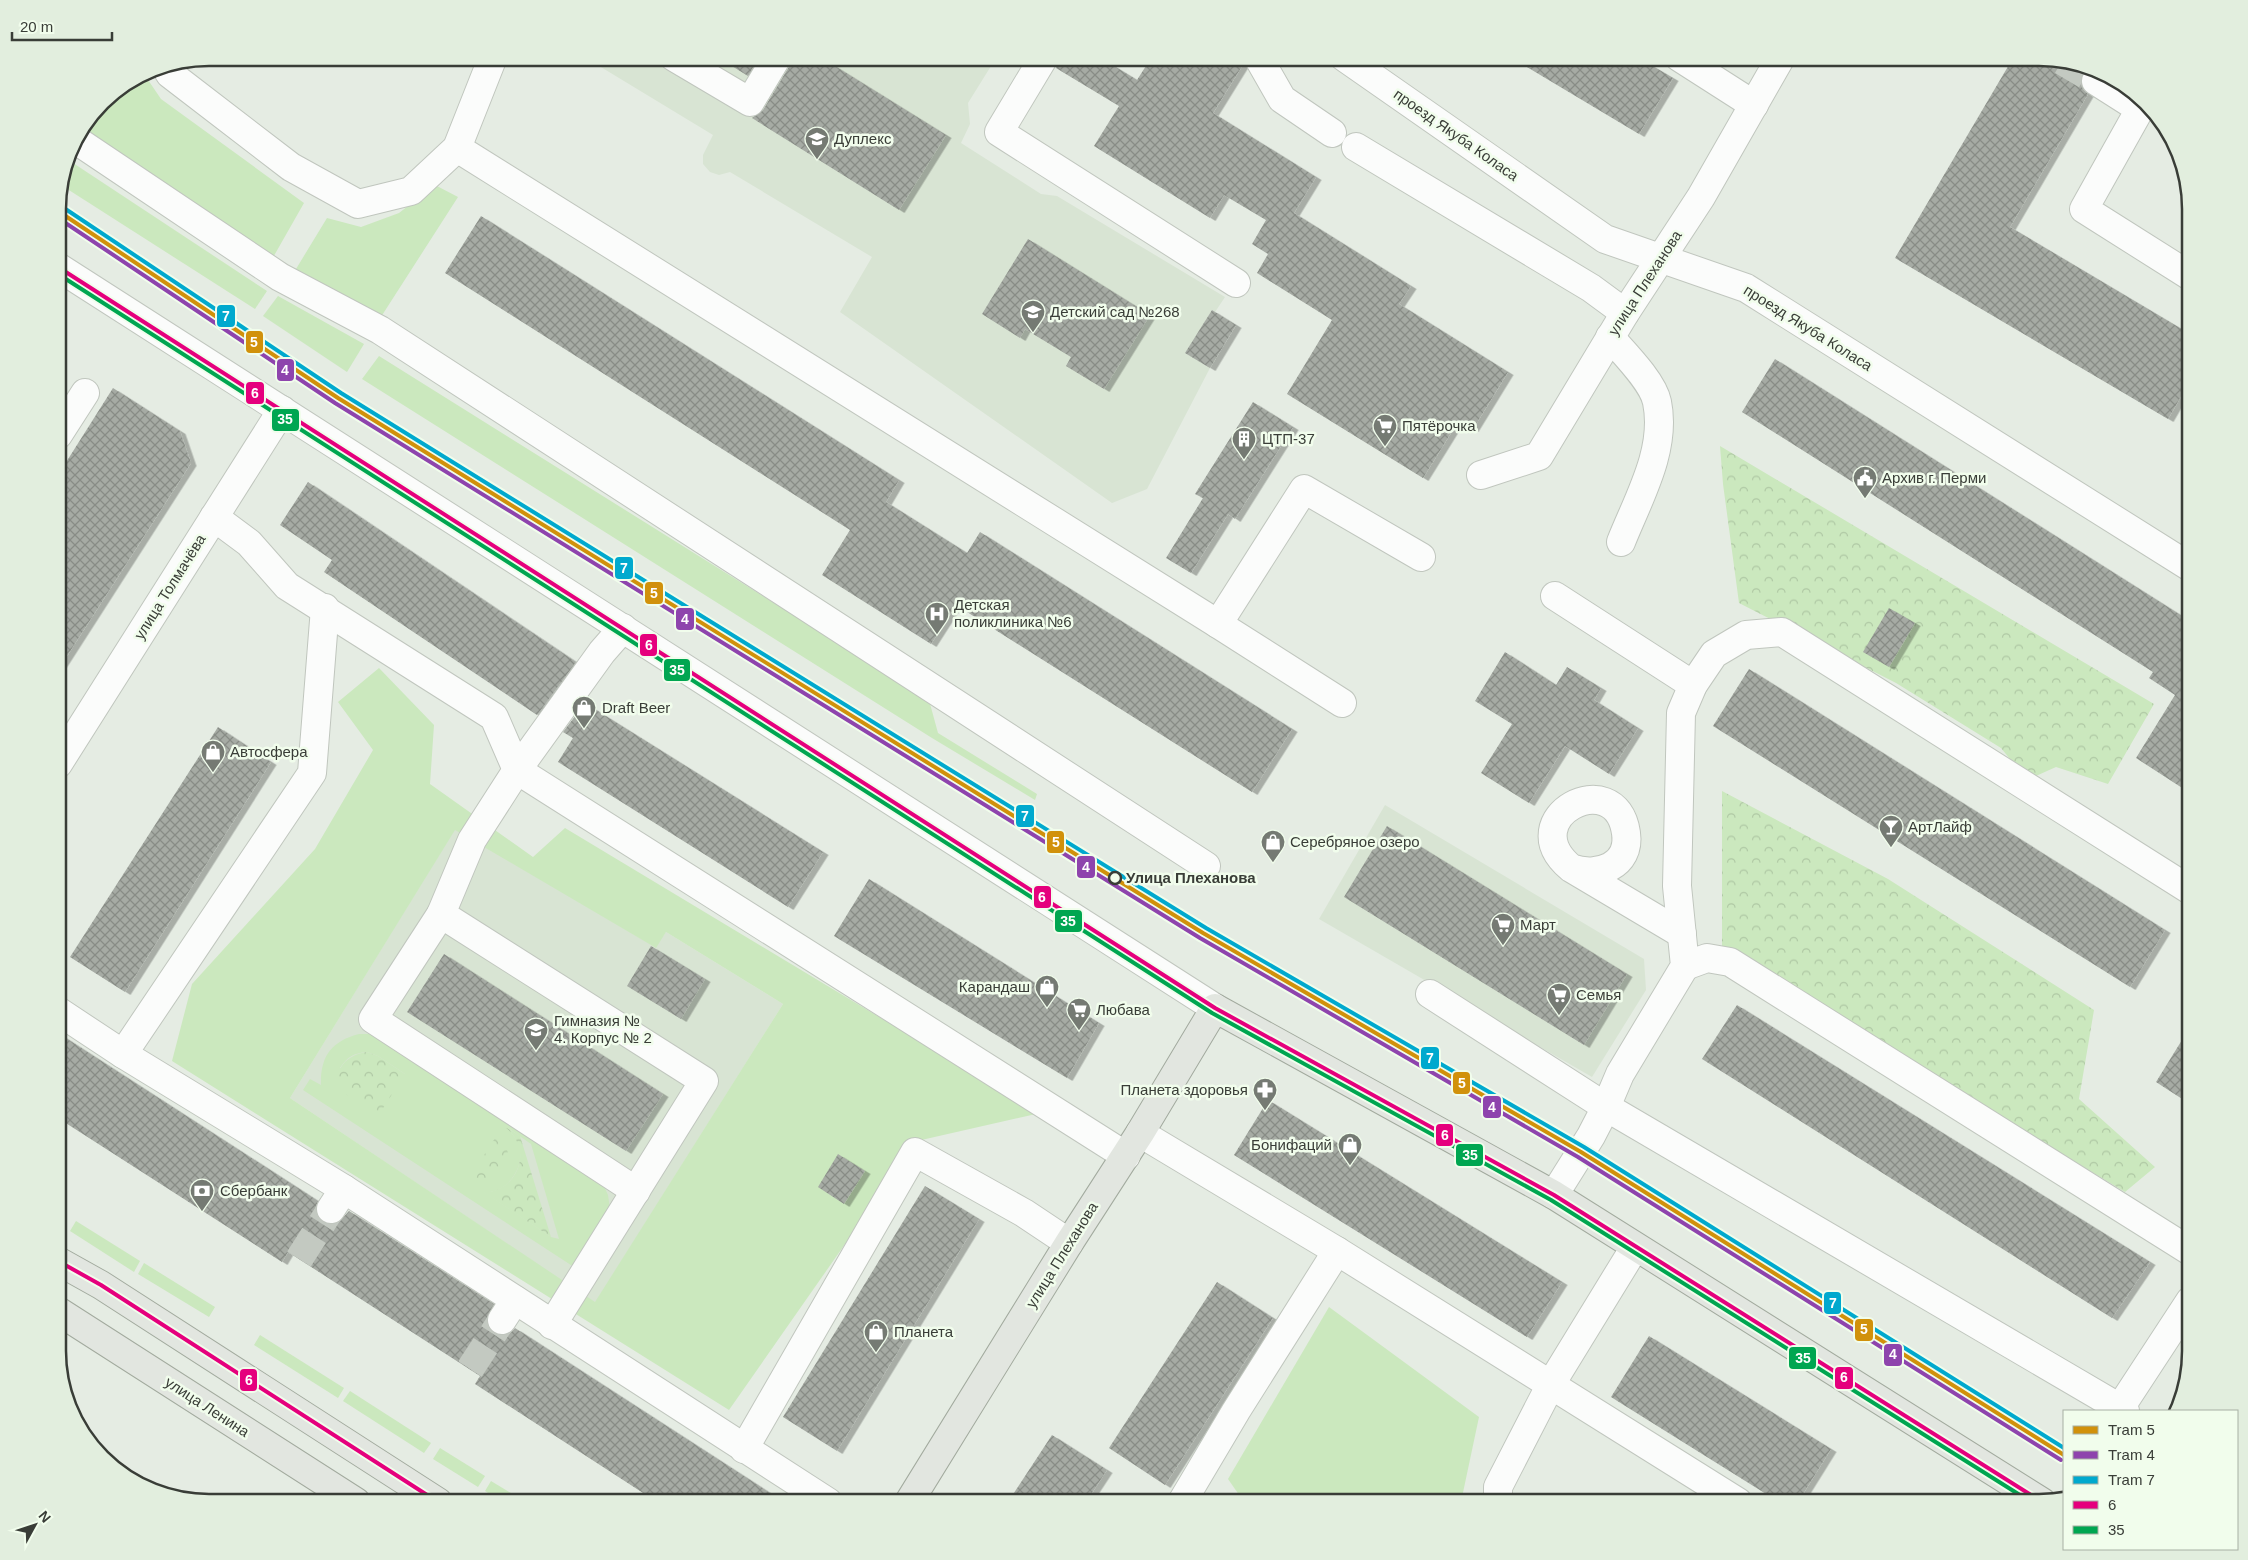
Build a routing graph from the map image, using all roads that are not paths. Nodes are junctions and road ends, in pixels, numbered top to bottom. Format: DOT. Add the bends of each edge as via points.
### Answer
graph roads {
  1 [pos="1263,66"];
  2 [pos="1356,66"];
  3 [pos="1692,66"];
  4 [pos="1776,66"];
  5 [pos="489,67"];
  6 [pos="689,67"];
  7 [pos="772,67"];
  8 [pos="1039,67"];
  9 [pos="169,72"];
  10 [pos="2096,81"];
  11 [pos="1754,105"];
  12 [pos="2140,109"];
  13 [pos="2140,109"];
  14 [pos="1332,133"];
  15 [pos="82,144"];
  16 [pos="1356,147"];
  17 [pos="456,148"];
  18 [pos="1662,259"];
  19 [pos="2182,271"];
  20 [pos="67,273"];
  21 [pos="1236,283"];
  22 [pos="1625,313"];
  23 [pos="1610,337"];
  24 [pos="85,392"];
  25 [pos="282,410"];
  26 [pos="67,421"];
  27 [pos="1481,474"];
  28 [pos="214,517"];
  29 [pos="1621,542"];
  30 [pos="1421,557"];
  31 [pos="2182,562"];
  32 [pos="1556,596"];
  33 [pos="325,608"];
  34 [pos="1218,624"];
  35 [pos="622,628"];
  36 [pos="1693,685"];
  37 [pos="1342,703"];
  38 [pos="67,750"];
  39 [pos="517,770"];
  40 [pos="1206,866"];
  41 [pos="1571,868"];
  42 [pos="2182,885"];
  43 [pos="441,914"];
  44 [pos="1682,934"];
  45 [pos="1686,966"];
  46 [pos="1430,994"];
  47 [pos="1215,1008"];
  48 [pos="67,1017"];
  49 [pos="123,1054"];
  50 [pos="1606,1107"];
  51 [pos="1133,1145"];
  52 [pos="636,1192"];
  53 [pos="1554,1195"];
  54 [pos="1069,1243"];
  55 [pos="2182,1245"];
  56 [pos="1635,1247"];
  57 [pos="1337,1251"];
  58 [pos="67,1266"];
  59 [pos="2182,1314"];
  60 [pos="67,1316"];
  61 [pos="552,1325"];
  62 [pos="1551,1384"];
  63 [pos="2121,1410"];
  64 [pos="744,1449"];
  65 [pos="344,1494"];
  66 [pos="426,1494"];
  67 [pos="815,1494"];
  68 [pos="914,1494"];
  69 [pos="1187,1494"];
  70 [pos="1498,1494"];
  71 [pos="1725,1494"];
  72 [pos="2029,1494"];
  1 -- 14 [label="street" via="1282,98"];
  2 -- 18 [label="street, проезд Якуба Коласа" via="1605,240"];
  3 -- 11 [label="street"];
  4 -- 11 [label="street, улица Плеханова"];
  5 -- 17 [label="street"];
  6 -- 7 [label="street" via="750,102"];
  8 -- 21 [label="street" via="999,132"];
  9 -- 17 [label="street" via="290,167 358,204 411,191"];
  10 -- 12 [label="street"];
  11 -- 18 [label="street, улица Плеханова"];
  13 -- 19 [label="street" via="2084,209"];
  15 -- 40 [label="street" via="280,276 380,330"];
  16 -- 22 [label="street" via="1590,288"];
  17 -- 34 [label="street"];
  18 -- 22 [label="street, улица Плеханова"];
  18 -- 31 [label="street, проезд Якуба Коласа" via="1746,288"];
  20 -- 25 [label="street"];
  22 -- 23 [label="street, улица Плеханова"];
  23 -- 27 [label="street, улица Плеханова" via="1539,456"];
  23 -- 29 [label="street" via="1640,372 1657,401 1659,436 1654,459"];
  24 -- 26 [label="street"];
  25 -- 28 [label="street, улица Толмачёва"];
  25 -- 35 [label="street"];
  28 -- 33 [label="street" via="248,542 287,586"];
  28 -- 38 [label="street, улица Толмачёва"];
  30 -- 34 [label="street" via="1304,489"];
  32 -- 36 [label="street"];
  33 -- 39 [label="street" via="494,717"];
  33 -- 49 [label="street" via="312,773"];
  34 -- 37 [label="street"];
  35 -- 39 [label="street"];
  35 -- 47 [label="street"];
  36 -- 42 [label="street" via="1714,654 1746,635 1782,632"];
  36 -- 44 [label="street" via="1681,713 1677,886"];
  39 -- 43 [label="street" via="472,840"];
  39 -- 51 [label="street"];
  41 -- 44 [label="street"];
  43 -- 52 [label="street" via="373,1018"];
  43 -- 52 [label="street" via="704,1081"];
  44 -- 45 [label="street"];
  45 -- 50 [label="street" via="1620,1074"];
  45 -- 55 [label="street" via="1707,958 1730,962"];
  46 -- 50 [label="street"];
  47 -- 51 [label="main road, улица Плеханова"];
  47 -- 53 [label="main road"];
  48 -- 49 [label="street"];
  49 -- 61 [label="street" via="508,1310"];
  50 -- 53 [label="street"];
  50 -- 63 [label="street"];
  51 -- 54 [label="main road, улица Плеханова"];
  51 -- 57 [label="street"];
  52 -- 61 [label="street"];
  53 -- 56 [label="main road"];
  54 -- 64 [label="street" via="1024,1213 915,1152"];
  54 -- 68 [label="main road, улица Плеханова"];
  56 -- 62 [label="street"];
  56 -- 72 [label="main road"];
  57 -- 62 [label="street"];
  57 -- 69 [label="street"];
  58 -- 66 [label="main road"];
  59 -- 63 [label="street"];
  60 -- 65 [label="main road, улица Ленина"];
  61 -- 64 [label="street"];
  62 -- 70 [label="street" via="1498,1487"];
  62 -- 71 [label="street"];
  64 -- 67 [label="street"];
}
